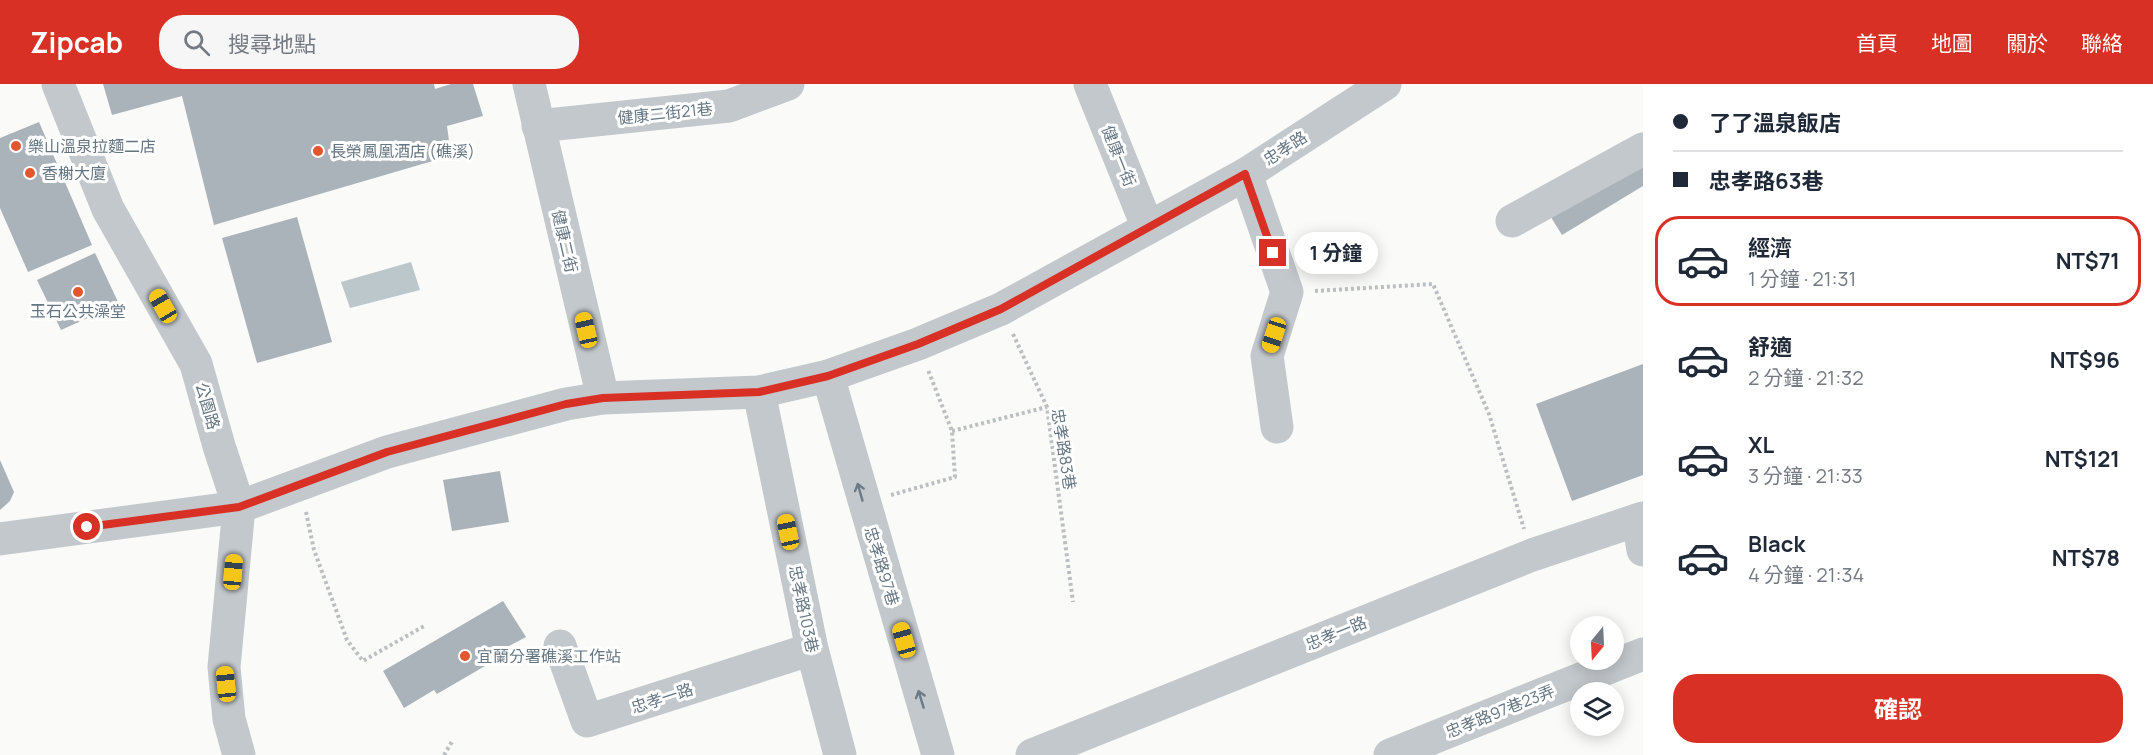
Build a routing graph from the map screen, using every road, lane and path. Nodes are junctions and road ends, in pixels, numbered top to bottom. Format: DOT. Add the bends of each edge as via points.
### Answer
graph roads {
  1 [pos="58,84"];
  2 [pos="529,84"];
  3 [pos="788,84"];
  4 [pos="1090,84"];
  5 [pos="1384,84"];
  6 [pos="538,126"];
  7 [pos="1643,149"];
  8 [pos="1245,174"];
  9 [pos="1512,221"];
  10 [pos="1148,228"];
  11 [pos="1287,292"];
  12 [pos="1001,309"];
  13 [pos="918,344"];
  14 [pos="828,376"];
  15 [pos="759,392"];
  16 [pos="603,398"];
  17 [pos="1047,407"];
  18 [pos="1278,427"];
  19 [pos="952,431"];
  20 [pos="300,483"];
  21 [pos="863,502"];
  22 [pos="239,507"];
  23 [pos="1641,529"];
  24 [pos="0,539"];
  25 [pos="1532,555"];
  26 [pos="1073,602"];
  27 [pos="424,626"];
  28 [pos="560,646"];
  29 [pos="812,650"];
  30 [pos="1643,654"];
  31 [pos="453,740"];
  32 [pos="239,755"];
  33 [pos="444,755"];
  34 [pos="840,755"];
  35 [pos="938,755"];
  36 [pos="1033,755"];
  37 [pos="1390,755"];
  1 -- 22 [label="street, 公園路" via="108,209 196,364"];
  2 -- 6 [label="street, 健康二街"];
  3 -- 6 [label="street, 健康二街21巷" via="729,106"];
  4 -- 10 [label="street, 健康一街"];
  5 -- 8 [label="street, 忠孝路"];
  6 -- 16 [label="street, 健康二街"];
  7 -- 9 [label="street"];
  8 -- 10 [label="street, 忠孝路"];
  8 -- 11 [label="street"];
  10 -- 12 [label="street, 忠孝路"];
  11 -- 18 [label="street" via="1267,356"];
  11 -- 25 [label="path" via="1433,284 1489,414"];
  12 -- 13 [label="street, 忠孝路"];
  12 -- 17 [label="path, 忠孝路83巷"];
  13 -- 14 [label="street, 忠孝路"];
  13 -- 19 [label="path"];
  14 -- 15 [label="street, 忠孝路"];
  21 -- 14 [label="street, 忠孝路97巷, one-way"];
  15 -- 16 [label="street, 忠孝路"];
  15 -- 29 [label="street, 忠孝路103巷"];
  16 -- 20 [label="street, 忠孝路" via="566,404 387,452"];
  17 -- 19 [label="path"];
  17 -- 26 [label="path, 忠孝路83巷"];
  19 -- 21 [label="path" via="955,477"];
  20 -- 22 [label="street, 忠孝路"];
  20 -- 27 [label="path" via="318,560 347,640 363,661"];
  35 -- 21 [label="street, 忠孝路97巷, one-way"];
  22 -- 24 [label="street, 忠孝路"];
  22 -- 32 [label="street, 公園路" via="224,667 229,719"];
  23 -- 25 [label="street, 忠孝一路"];
  25 -- 36 [label="street, 忠孝一路"];
  28 -- 29 [label="street, 忠孝一路" via="587,721"];
  29 -- 34 [label="street, 忠孝路103巷"];
  30 -- 37 [label="street, 忠孝路97巷23弄"];
  31 -- 33 [label="path"];
}
